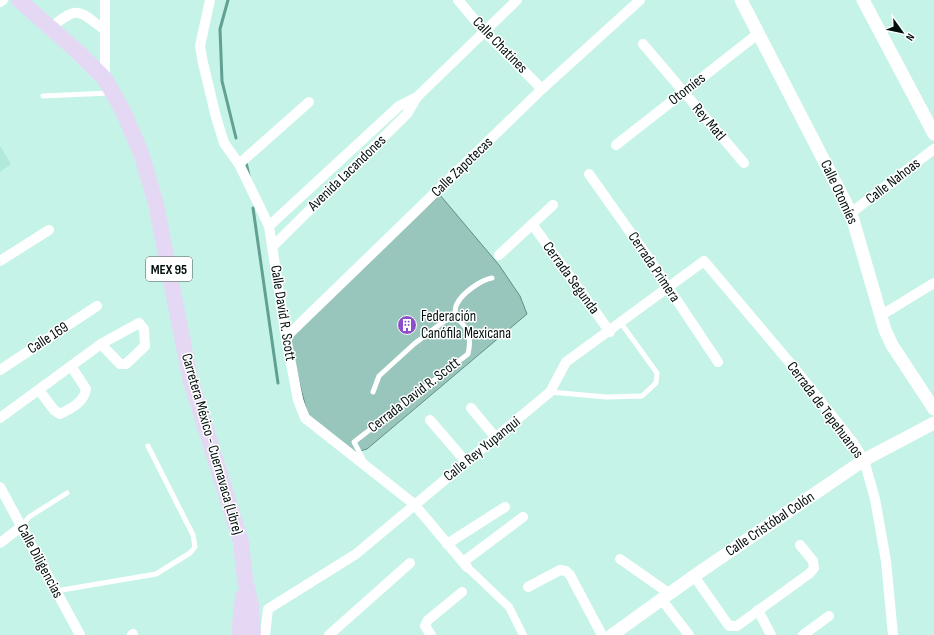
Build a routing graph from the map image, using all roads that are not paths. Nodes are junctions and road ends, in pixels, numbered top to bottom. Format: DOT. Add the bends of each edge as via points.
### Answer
graph roads {
  1 [pos="3,0"];
  2 [pos="19,0"];
  3 [pos="105,0"];
  4 [pos="210,0"];
  5 [pos="458,0"];
  6 [pos="517,0"];
  7 [pos="640,0"];
  8 [pos="741,0"];
  9 [pos="863,0"];
  10 [pos="0,2"];
  11 [pos="50,28"];
  12 [pos="105,30"];
  13 [pos="485,32"];
  14 [pos="759,33"];
  15 [pos="643,44"];
  16 [pos="109,86"];
  17 [pos="542,89"];
  18 [pos="684,92"];
  19 [pos="42,96"];
  20 [pos="417,97"];
  21 [pos="309,102"];
  22 [pos="374,129"];
  23 [pos="934,134"];
  24 [pos="383,138"];
  25 [pos="616,145"];
  26 [pos="934,150"];
  27 [pos="744,163"];
  28 [pos="239,164"];
  29 [pos="336,164"];
  30 [pos="346,174"];
  31 [pos="589,174"];
  32 [pos="306,192"];
  33 [pos="315,204"];
  34 [pos="553,206"];
  35 [pos="852,213"];
  36 [pos="532,224"];
  37 [pos="269,226"];
  38 [pos="49,230"];
  39 [pos="272,247"];
  40 [pos="499,255"];
  41 [pos="0,261"];
  42 [pos="704,261"];
  43 [pos="492,278"];
  44 [pos="934,283"];
  45 [pos="669,288"];
  46 [pos="97,306"];
  47 [pos="455,316"];
  48 [pos="880,316"];
  49 [pos="621,323"];
  50 [pos="610,332"];
  51 [pos="286,337"];
  52 [pos="101,344"];
  53 [pos="718,362"];
  54 [pos="71,366"];
  55 [pos="0,370"];
  56 [pos="39,390"];
  57 [pos="373,392"];
  58 [pos="550,392"];
  59 [pos="471,408"];
  60 [pos="934,410"];
  61 [pos="0,418"];
  62 [pos="430,420"];
  63 [pos="934,423"];
  64 [pos="496,438"];
  65 [pos="148,446"];
  66 [pos="864,460"];
  67 [pos="466,462"];
  68 [pos="367,468"];
  69 [pos="0,486"];
  70 [pos="67,493"];
  71 [pos="414,504"];
  72 [pos="505,507"];
  73 [pos="523,517"];
  74 [pos="21,527"];
  75 [pos="0,543"];
  76 [pos="447,544"];
  77 [pos="800,545"];
  78 [pos="620,559"];
  79 [pos="410,563"];
  80 [pos="465,565"];
  81 [pos="694,576"];
  82 [pos="245,579"];
  83 [pos="528,587"];
  84 [pos="56,591"];
  85 [pos="462,592"];
  86 [pos="666,597"];
  87 [pos="758,610"];
  88 [pos="829,616"];
  89 [pos="80,635"];
  90 [pos="239,635"];
  91 [pos="253,635"];
  92 [pos="265,635"];
  93 [pos="329,635"];
  94 [pos="431,635"];
  95 [pos="523,635"];
  96 [pos="602,635"];
  97 [pos="612,635"];
  98 [pos="689,635"];
  99 [pos="771,635"];
  100 [pos="803,635"];
  101 [pos="893,635"];
  1 -- 10 [label="street"];
  2 -- 11 [label="main road, Carretera México - Cuernavaca (Libre) / MEX 95"];
  3 -- 12 [label="street"];
  4 -- 28 [label="street, Calle David R. Scott" via="200,46 224,143"];
  5 -- 13 [label="street, Calle Chatines"];
  6 -- 13 [label="street, Avenida Lacandones"];
  7 -- 17 [label="street, Calle Zapotecas"];
  8 -- 14 [label="street, Calle Otomíes"];
  9 -- 23 [label="street"];
  11 -- 12 [label="street" via="74,11 82,13"];
  11 -- 16 [label="main road, Carretera México - Cuernavaca (Libre) / MEX 95"];
  12 -- 16 [label="street"];
  13 -- 17 [label="street, Calle Chatines"];
  13 -- 20 [label="street, Avenida Lacandones"];
  14 -- 18 [label="street, Otomíes"];
  14 -- 35 [label="street, Calle Otomíes"];
  15 -- 18 [label="street, Rey Matl"];
  16 -- 19 [label="lane"];
  16 -- 82 [label="main road, Carretera México - Cuernavaca (Libre) / MEX 95" via="141,153 152,191 190,378 241,542"];
  17 -- 51 [label="street, Calle Zapotecas"];
  18 -- 25 [label="street, Otomíes"];
  18 -- 27 [label="street, Rey Matl"];
  20 -- 22 [label="street, Avenida Lacandones" via="399,106"];
  20 -- 24 [label="street, Avenida Lacandones" via="407,114"];
  21 -- 28 [label="street"];
  22 -- 24 [label="street"];
  22 -- 29 [label="street, Avenida Lacandones"];
  24 -- 30 [label="street, Avenida Lacandones"];
  26 -- 35 [label="street, Calle Nahoas"];
  28 -- 37 [label="street, Calle David R. Scott"];
  29 -- 30 [label="street"];
  29 -- 32 [label="street, Avenida Lacandones"];
  30 -- 33 [label="street, Avenida Lacandones"];
  31 -- 45 [label="street, Cerrada Primera"];
  32 -- 33 [label="street"];
  32 -- 37 [label="street, Avenida Lacandones"];
  33 -- 39 [label="street, Avenida Lacandones"];
  34 -- 36 [label="street"];
  35 -- 48 [label="street, Calle Otomíes"];
  36 -- 40 [label="street"];
  36 -- 50 [label="street, Cerrada Segunda"];
  37 -- 39 [label="street, Calle David R. Scott"];
  38 -- 41 [label="street"];
  39 -- 51 [label="street, Calle David R. Scott"];
  42 -- 45 [label="street, Calle Rey Yupanqui"];
  42 -- 66 [label="street, Cerrada de Tepehuanos" via="796,370 852,440"];
  43 -- 47 [label="lane" via="485,279 460,299 456,305"];
  44 -- 48 [label="street"];
  45 -- 49 [label="street, Calle Rey Yupanqui"];
  45 -- 53 [label="street, Cerrada Primera"];
  46 -- 55 [label="street, Calle 169"];
  47 -- 57 [label="lane, Cerrada David R. Scott" via="414,344 379,376"];
  47 -- 68 [label="lane, Cerrada David R. Scott" via="465,325 471,339 468,354 354,442"];
  48 -- 60 [label="street, Calle Otomíes" via="892,345"];
  49 -- 50 [label="street, Calle Rey Yupanqui"];
  49 -- 58 [label="lane" via="657,374 656,383 642,396 606,397"];
  50 -- 58 [label="street, Calle Rey Yupanqui" via="566,362"];
  51 -- 68 [label="street, Calle David R. Scott" via="298,400 305,418"];
  52 -- 52 [label="street" via="139,323 144,329 145,346 126,364 120,364"];
  52 -- 54 [label="street"];
  54 -- 56 [label="street"];
  54 -- 56 [label="street" via="86,390 85,397 70,409 60,414"];
  56 -- 61 [label="street"];
  58 -- 64 [label="street, Calle Rey Yupanqui"];
  59 -- 64 [label="street"];
  62 -- 67 [label="street"];
  63 -- 66 [label="street, Calle Cristóbal Colón"];
  64 -- 67 [label="street, Calle Rey Yupanqui"];
  65 -- 84 [label="lane" via="193,535 195,547 190,553 156,574"];
  66 -- 81 [label="street, Calle Cristóbal Colón"];
  66 -- 101 [label="street, Cerrada de Tepehuanos" via="875,499 886,561"];
  67 -- 71 [label="street, Calle Rey Yupanqui"];
  68 -- 71 [label="street, Calle David R. Scott"];
  69 -- 74 [label="street, Calle Diligencias"];
  70 -- 74 [label="lane" via="29,517"];
  71 -- 76 [label="street, Calle David R. Scott"];
  71 -- 92 [label="street, Calle Rey Yupanqui" via="356,554 268,609"];
  72 -- 76 [label="street"];
  73 -- 80 [label="street"];
  74 -- 75 [label="street"];
  74 -- 84 [label="street, Calle Diligencias"];
  76 -- 80 [label="street, Calle David R. Scott"];
  77 -- 87 [label="street" via="813,561 814,568"];
  78 -- 86 [label="street"];
  79 -- 93 [label="street"];
  80 -- 95 [label="street" via="509,607"];
  81 -- 86 [label="street, Calle Cristóbal Colón"];
  81 -- 87 [label="street" via="729,626 737,626"];
  82 -- 90 [label="main road, Carretera México - Cuernavaca (Libre) / MEX 95"];
  82 -- 91 [label="main road, Carretera México - Cuernavaca (Libre) / MEX 95" via="251,605"];
  83 -- 96 [label="street" via="560,570 566,571"];
  84 -- 89 [label="street, Calle Diligencias"];
  85 -- 94 [label="street" via="428,620 425,626"];
  86 -- 97 [label="street, Calle Cristóbal Colón"];
  86 -- 98 [label="street"];
  87 -- 99 [label="street"];
  88 -- 100 [label="street"];
}
